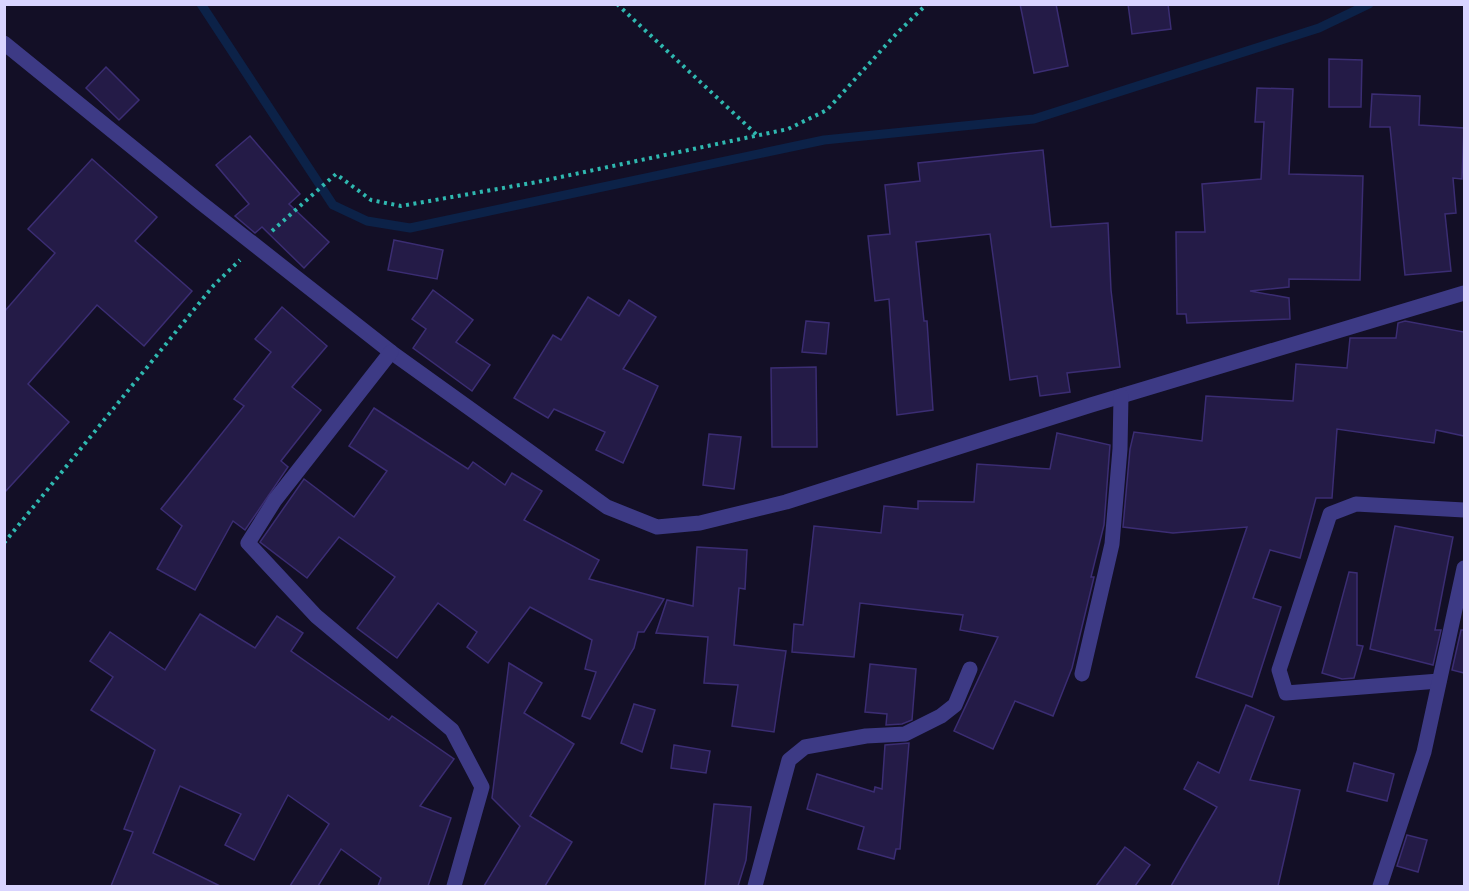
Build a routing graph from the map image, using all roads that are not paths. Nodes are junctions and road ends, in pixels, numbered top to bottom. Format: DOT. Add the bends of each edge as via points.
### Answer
graph roads {
  1 [pos="4,43"];
  2 [pos="1464,293"];
  3 [pos="391,352"];
  4 [pos="1121,396"];
  5 [pos="1464,510"];
  6 [pos="1464,568"];
  7 [pos="970,669"];
  8 [pos="1082,674"];
  9 [pos="1439,681"];
  10 [pos="454,886"];
  11 [pos="754,886"];
  12 [pos="1380,886"];
  1 -- 3 [label="street"];
  2 -- 4 [label="street"];
  3 -- 4 [label="street" via="608,507 657,527 700,523 786,502"];
  3 -- 10 [label="street" via="275,500 248,543 316,616 452,730 482,787"];
  4 -- 8 [label="street" via="1112,544"];
  5 -- 9 [label="street" via="1356,504 1330,514 1279,670 1286,693"];
  6 -- 9 [label="street"];
  7 -- 11 [label="street" via="955,705 941,717 905,734 866,736 805,747 789,760"];
  9 -- 12 [label="street" via="1424,752"];
}
